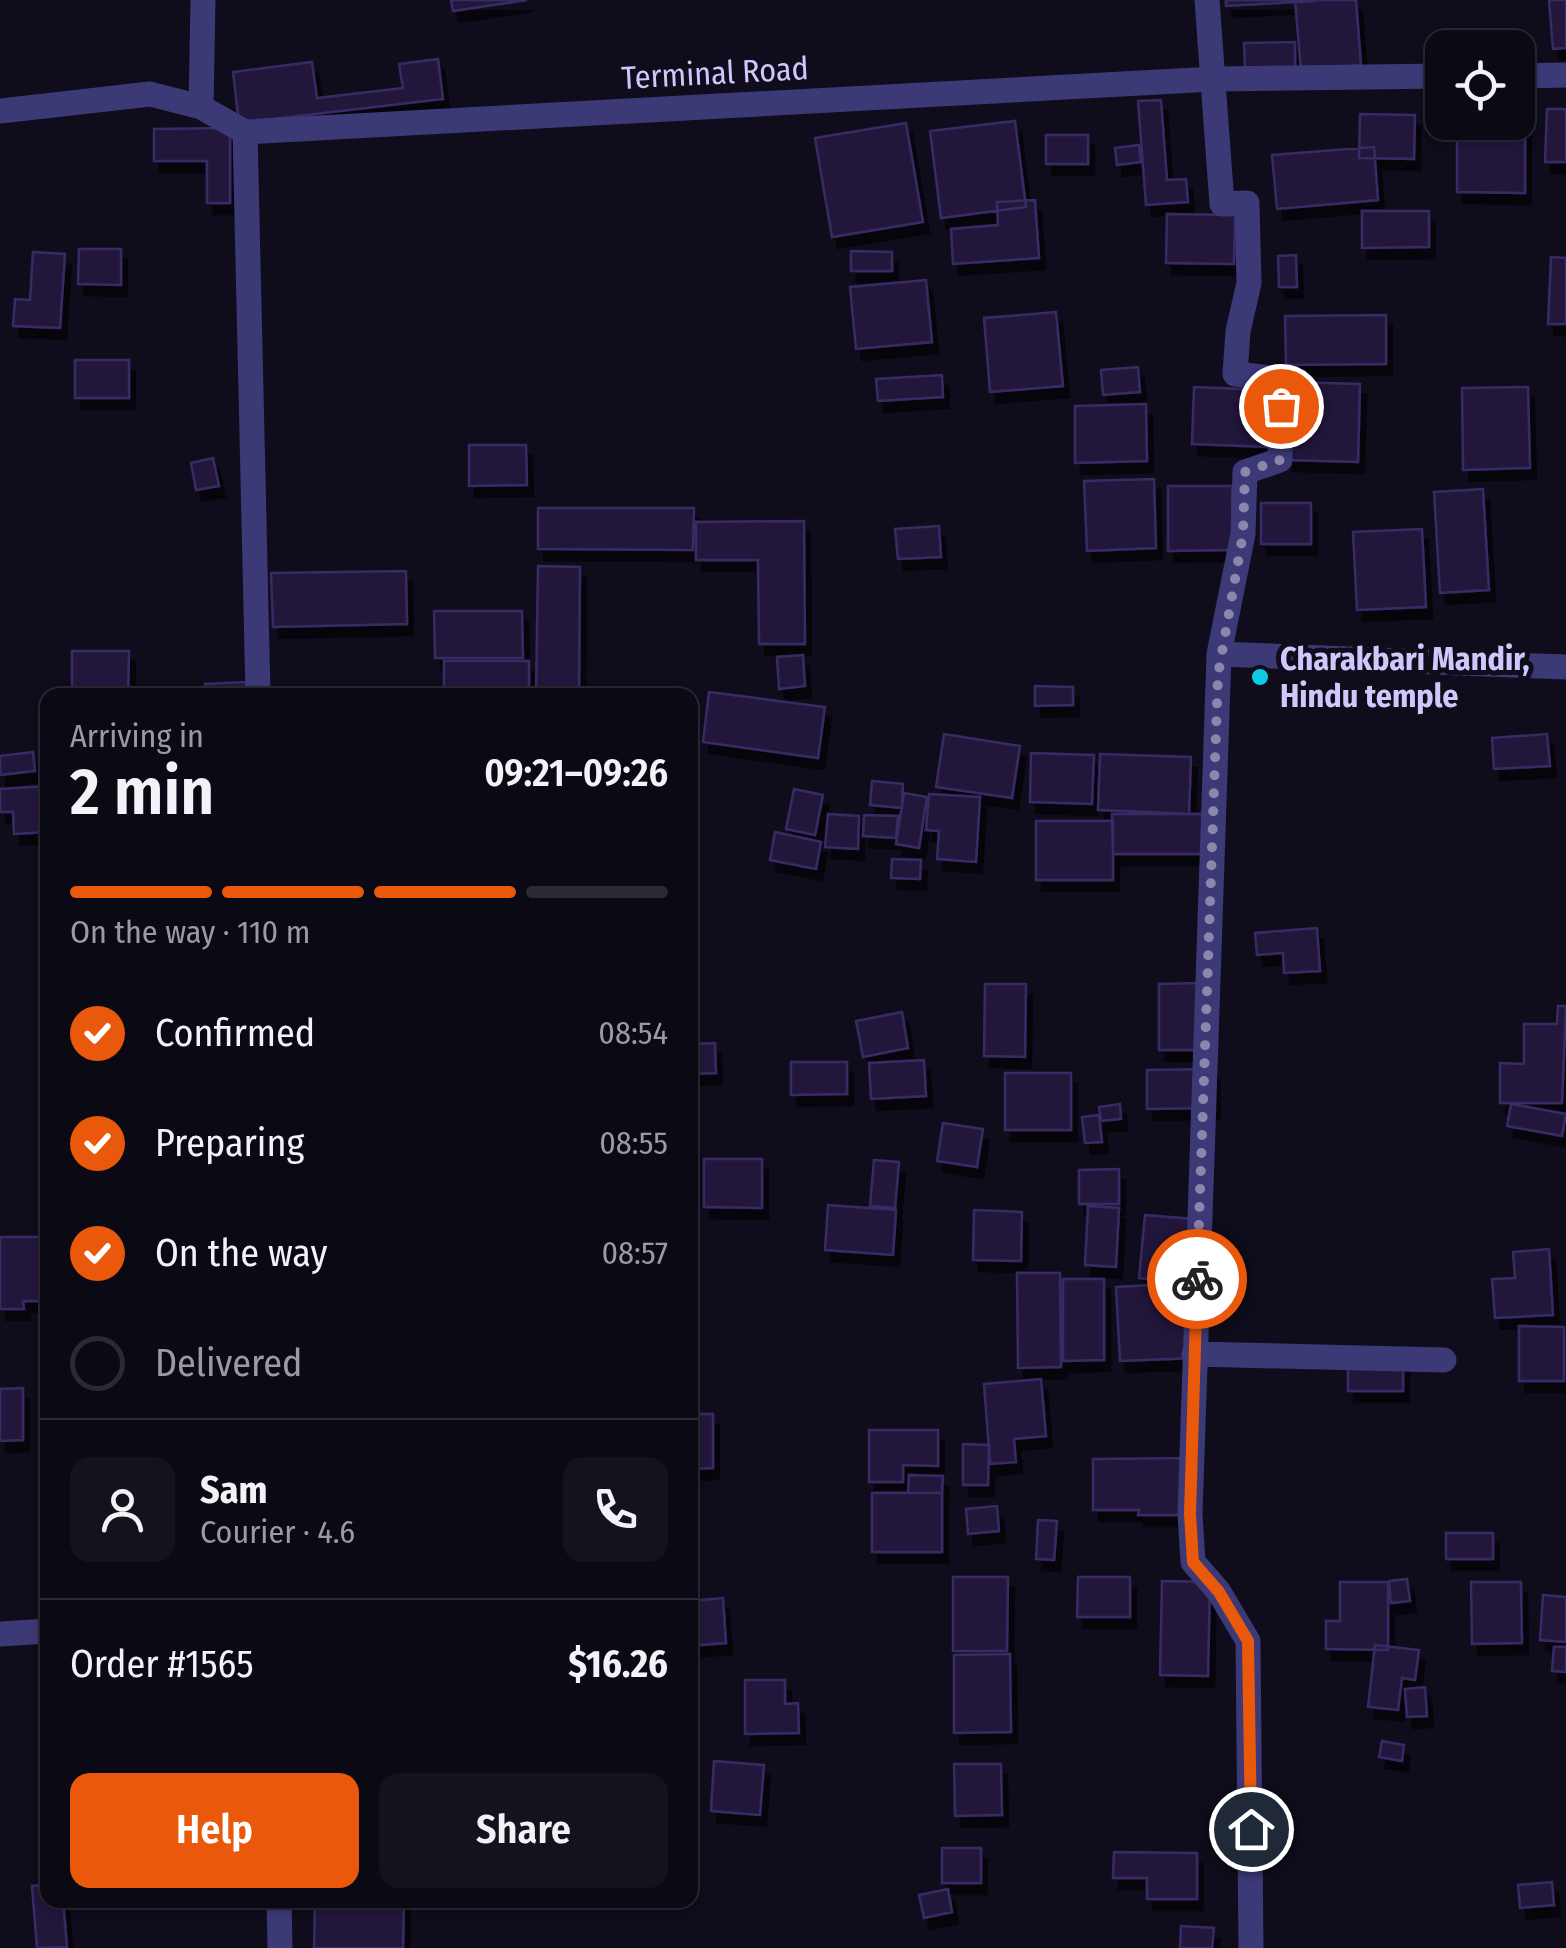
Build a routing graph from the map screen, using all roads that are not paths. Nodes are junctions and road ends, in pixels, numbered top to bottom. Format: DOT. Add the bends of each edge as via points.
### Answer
graph roads {
  1 [pos="204,0"];
  2 [pos="1207,0"];
  3 [pos="1566,75"];
  4 [pos="1425,76"];
  5 [pos="1535,76"];
  6 [pos="1214,78"];
  7 [pos="201,107"];
  8 [pos="0,111"];
  9 [pos="245,132"];
  10 [pos="1220,654"];
  11 [pos="1566,667"];
  12 [pos="258,688"];
  13 [pos="1194,1354"];
  14 [pos="1444,1360"];
  15 [pos="40,1632"];
  16 [pos="0,1634"];
  17 [pos="279,1908"];
  18 [pos="280,1948"];
  19 [pos="1251,1948"];
  1 -- 7 [label="street"];
  2 -- 6 [label="street"];
  3 -- 5 [label="street"];
  4 -- 6 [label="street, Terminal Road"];
  6 -- 9 [label="street, Terminal Road"];
  6 -- 10 [label="street" via="1222,204 1247,203 1249,283 1235,374 1282,379 1280,460 1245,472 1243,534"];
  7 -- 8 [label="street" via="150,94"];
  7 -- 9 [label="street"];
  9 -- 12 [label="street"];
  10 -- 11 [label="street"];
  10 -- 13 [label="street"];
  13 -- 14 [label="street"];
  13 -- 19 [label="street" via="1193,1562 1248,1641"];
  15 -- 16 [label="street"];
  17 -- 18 [label="street"];
}
